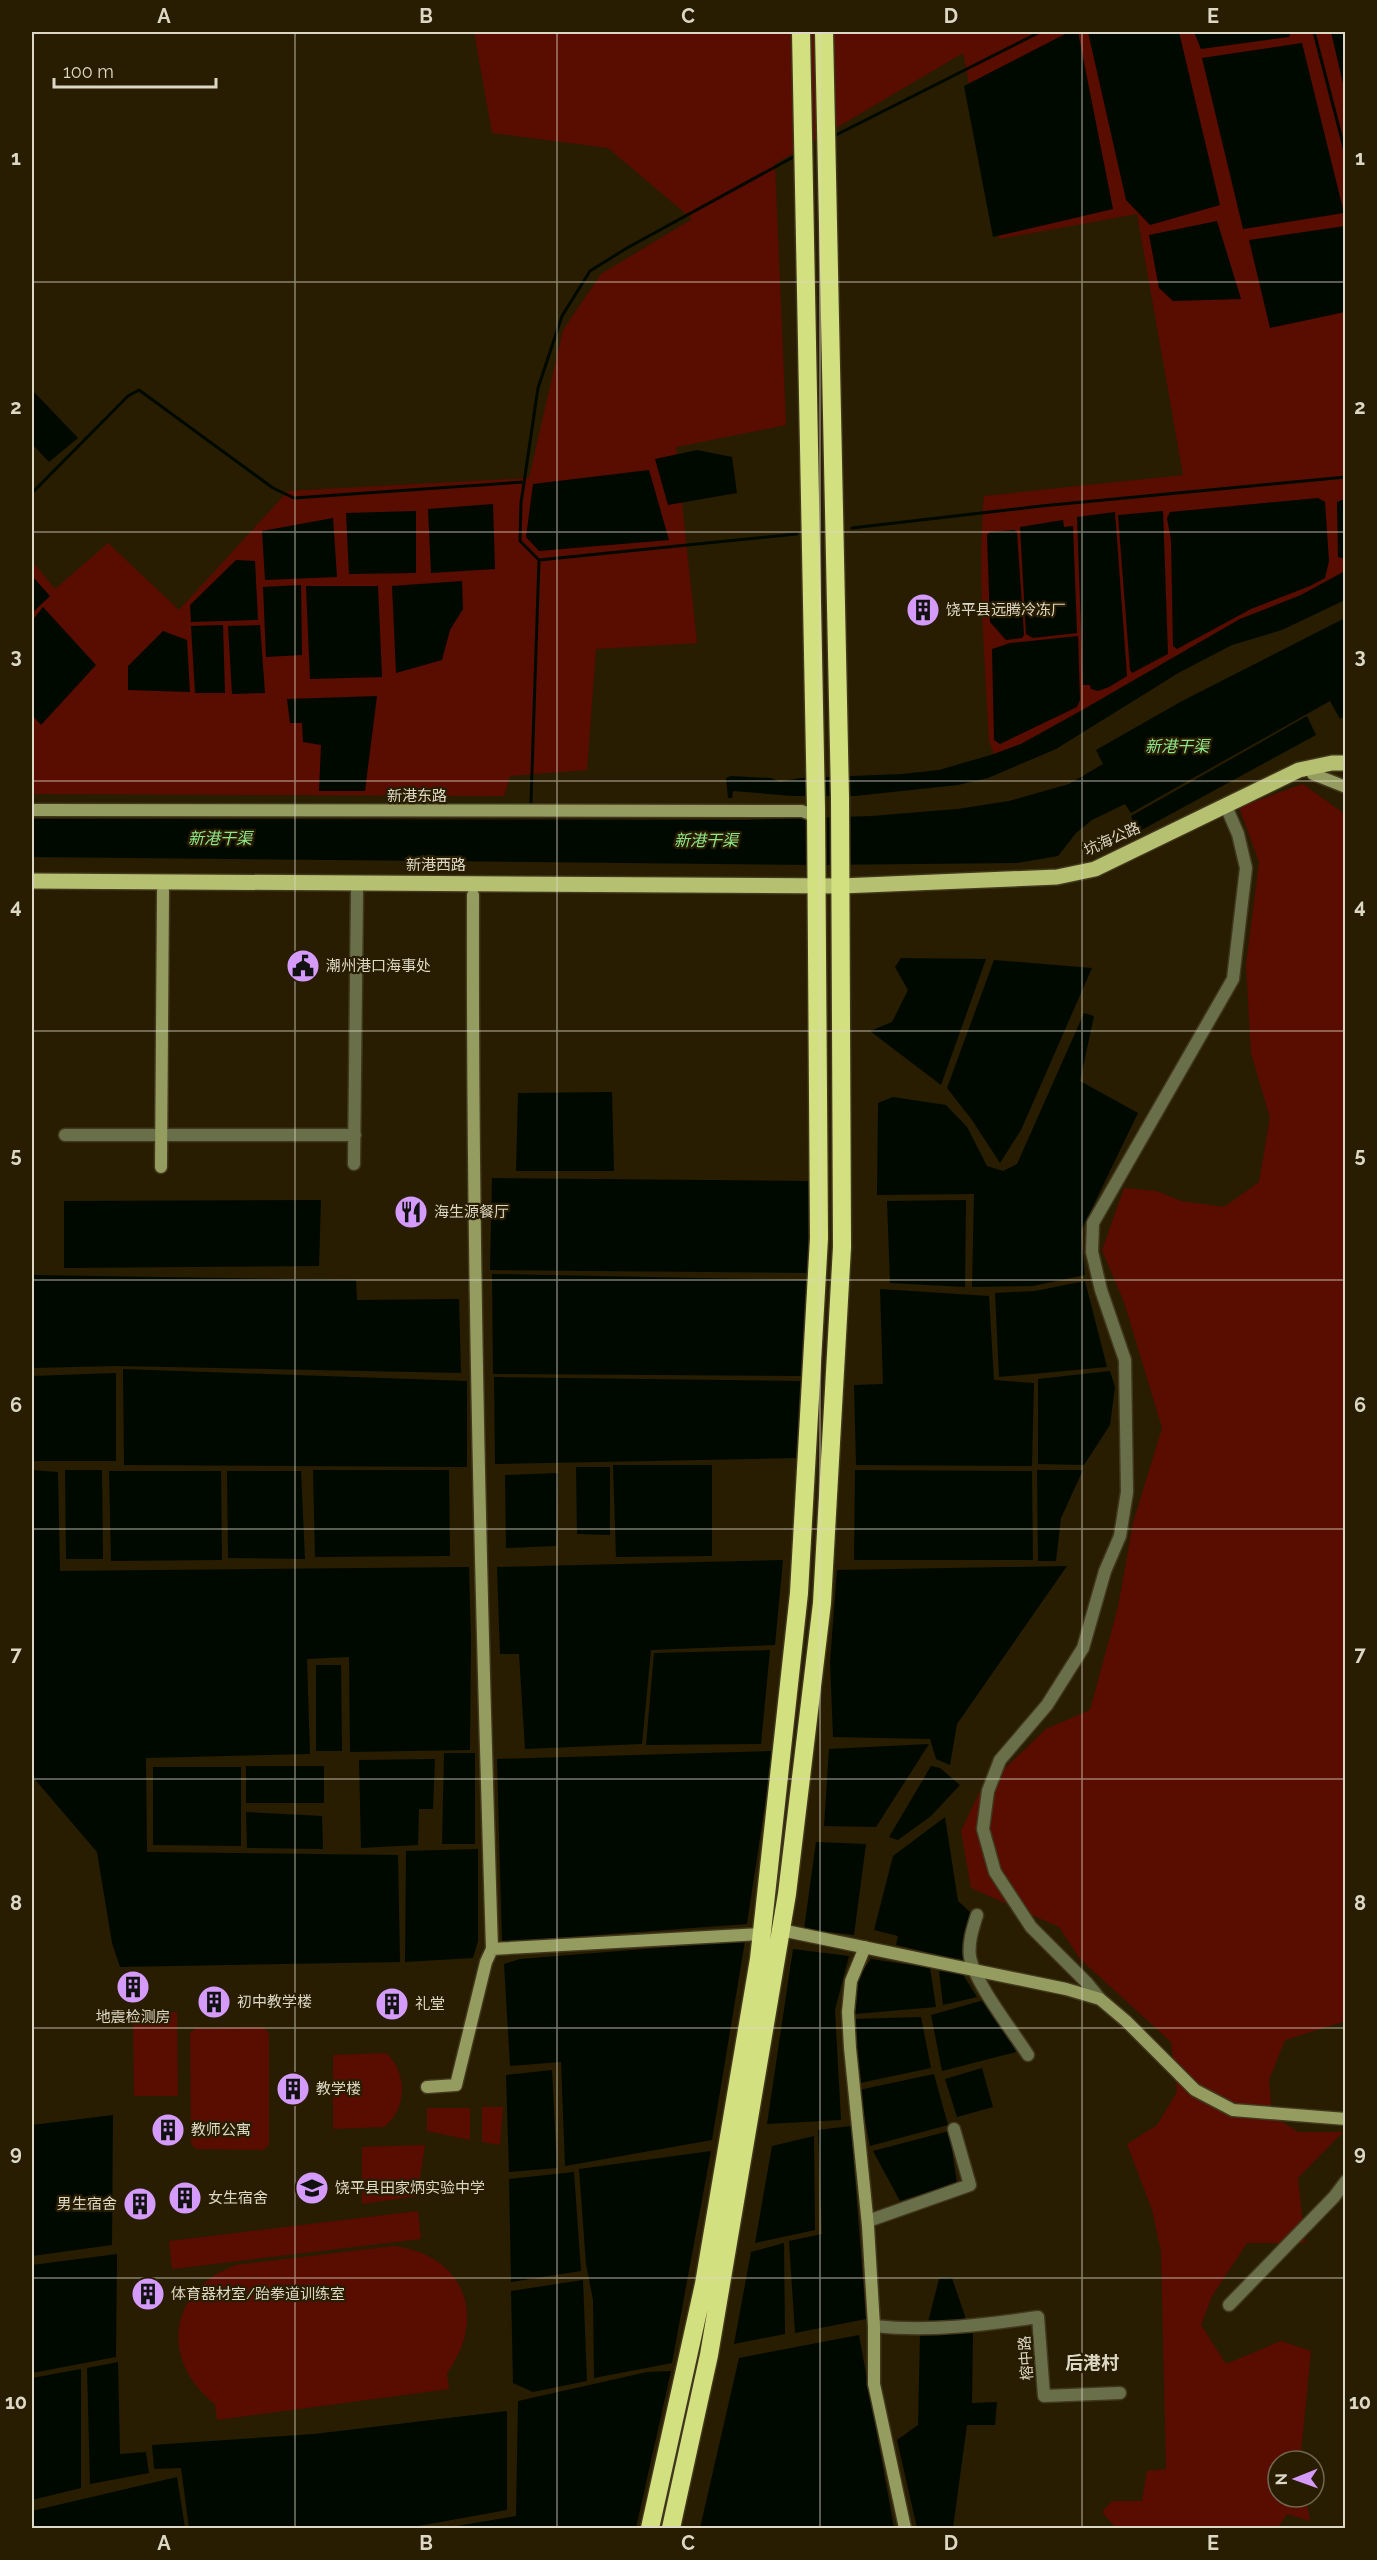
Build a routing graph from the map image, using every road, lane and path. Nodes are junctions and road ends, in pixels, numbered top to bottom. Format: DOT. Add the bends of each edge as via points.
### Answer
graph roads {
  1 [pos="801,32"];
  2 [pos="824,32"];
  3 [pos="833,508"];
  4 [pos="810,509"];
  5 [pos="1346,763"];
  6 [pos="1313,774"];
  7 [pos="1346,787"];
  8 [pos="32,810"];
  9 [pos="811,810"];
  10 [pos="1228,811"];
  11 [pos="817,879"];
  12 [pos="32,880"];
  13 [pos="841,886"];
  14 [pos="163,891"];
  15 [pos="357,892"];
  16 [pos="473,895"];
  17 [pos="65,1134"];
  18 [pos="161,1135"];
  19 [pos="355,1135"];
  20 [pos="354,1164"];
  21 [pos="161,1167"];
  22 [pos="766,1892"];
  23 [pos="787,1894"];
  24 [pos="977,1915"];
  25 [pos="781,1930"];
  26 [pos="761,1934"];
  27 [pos="865,1947"];
  28 [pos="492,1949"];
  29 [pos="767,1961"];
  30 [pos="974,1971"];
  31 [pos="1100,1999"];
  32 [pos="1028,2055"];
  33 [pos="428,2087"];
  34 [pos="1346,2119"];
  35 [pos="954,2129"];
  36 [pos="1346,2181"];
  37 [pos="868,2221"];
  38 [pos="1230,2305"];
  39 [pos="874,2326"];
  40 [pos="1120,2392"];
  41 [pos="650,2529"];
  42 [pos="671,2529"];
  43 [pos="905,2529"];
  1 -- 4 [label="highway"];
  2 -- 3 [label="highway"];
  3 -- 4 [label="highway"];
  3 -- 13 [label="highway"];
  4 -- 9 [label="highway" via="816,775"];
  5 -- 13 [label="main road, 坑海公路" via="1299,770 1095,869 1058,877"];
  6 -- 7 [label="street"];
  8 -- 9 [label="street, 新港东路"];
  9 -- 11 [label="highway"];
  10 -- 31 [label="street" via="1239,834 1246,868 1233,979 1093,1223 1092,1252 1125,1360 1126,1492 1120,1536 1105,1571 1083,1648 1047,1705 1000,1760 988,1791 983,1829 995,1872 1030,1927"];
  11 -- 12 [label="main road, 新港西路"];
  11 -- 13 [label="main road, 新港西路"];
  11 -- 22 [label="highway" via="818,1249 799,1593"];
  13 -- 23 [label="highway" via="842,1247 822,1603"];
  14 -- 18 [label="street"];
  15 -- 19 [label="street"];
  16 -- 28 [label="street" via="477,1400"];
  17 -- 18 [label="street"];
  18 -- 19 [label="street"];
  18 -- 21 [label="street"];
  19 -- 20 [label="street"];
  22 -- 23 [label="highway"];
  22 -- 26 [label="highway"];
  23 -- 25 [label="highway"];
  24 -- 30 [label="street" via="971,1934"];
  25 -- 27 [label="street"];
  25 -- 29 [label="highway"];
  26 -- 28 [label="street"];
  26 -- 29 [label="highway"];
  27 -- 30 [label="street"];
  27 -- 37 [label="street" via="851,1981 848,2012"];
  28 -- 33 [label="street" via="456,2085"];
  29 -- 41 [label="highway" via="704,2284"];
  29 -- 42 [label="highway" via="709,2355"];
  30 -- 31 [label="street"];
  30 -- 32 [label="street"];
  31 -- 34 [label="street" via="1195,2090 1233,2110"];
  35 -- 37 [label="street" via="970,2185"];
  36 -- 38 [label="street"];
  37 -- 39 [label="street"];
  39 -- 40 [label="street, 榕中路" via="935,2328 1038,2317 1044,2396"];
  39 -- 43 [label="street" via="874,2384"];
}
